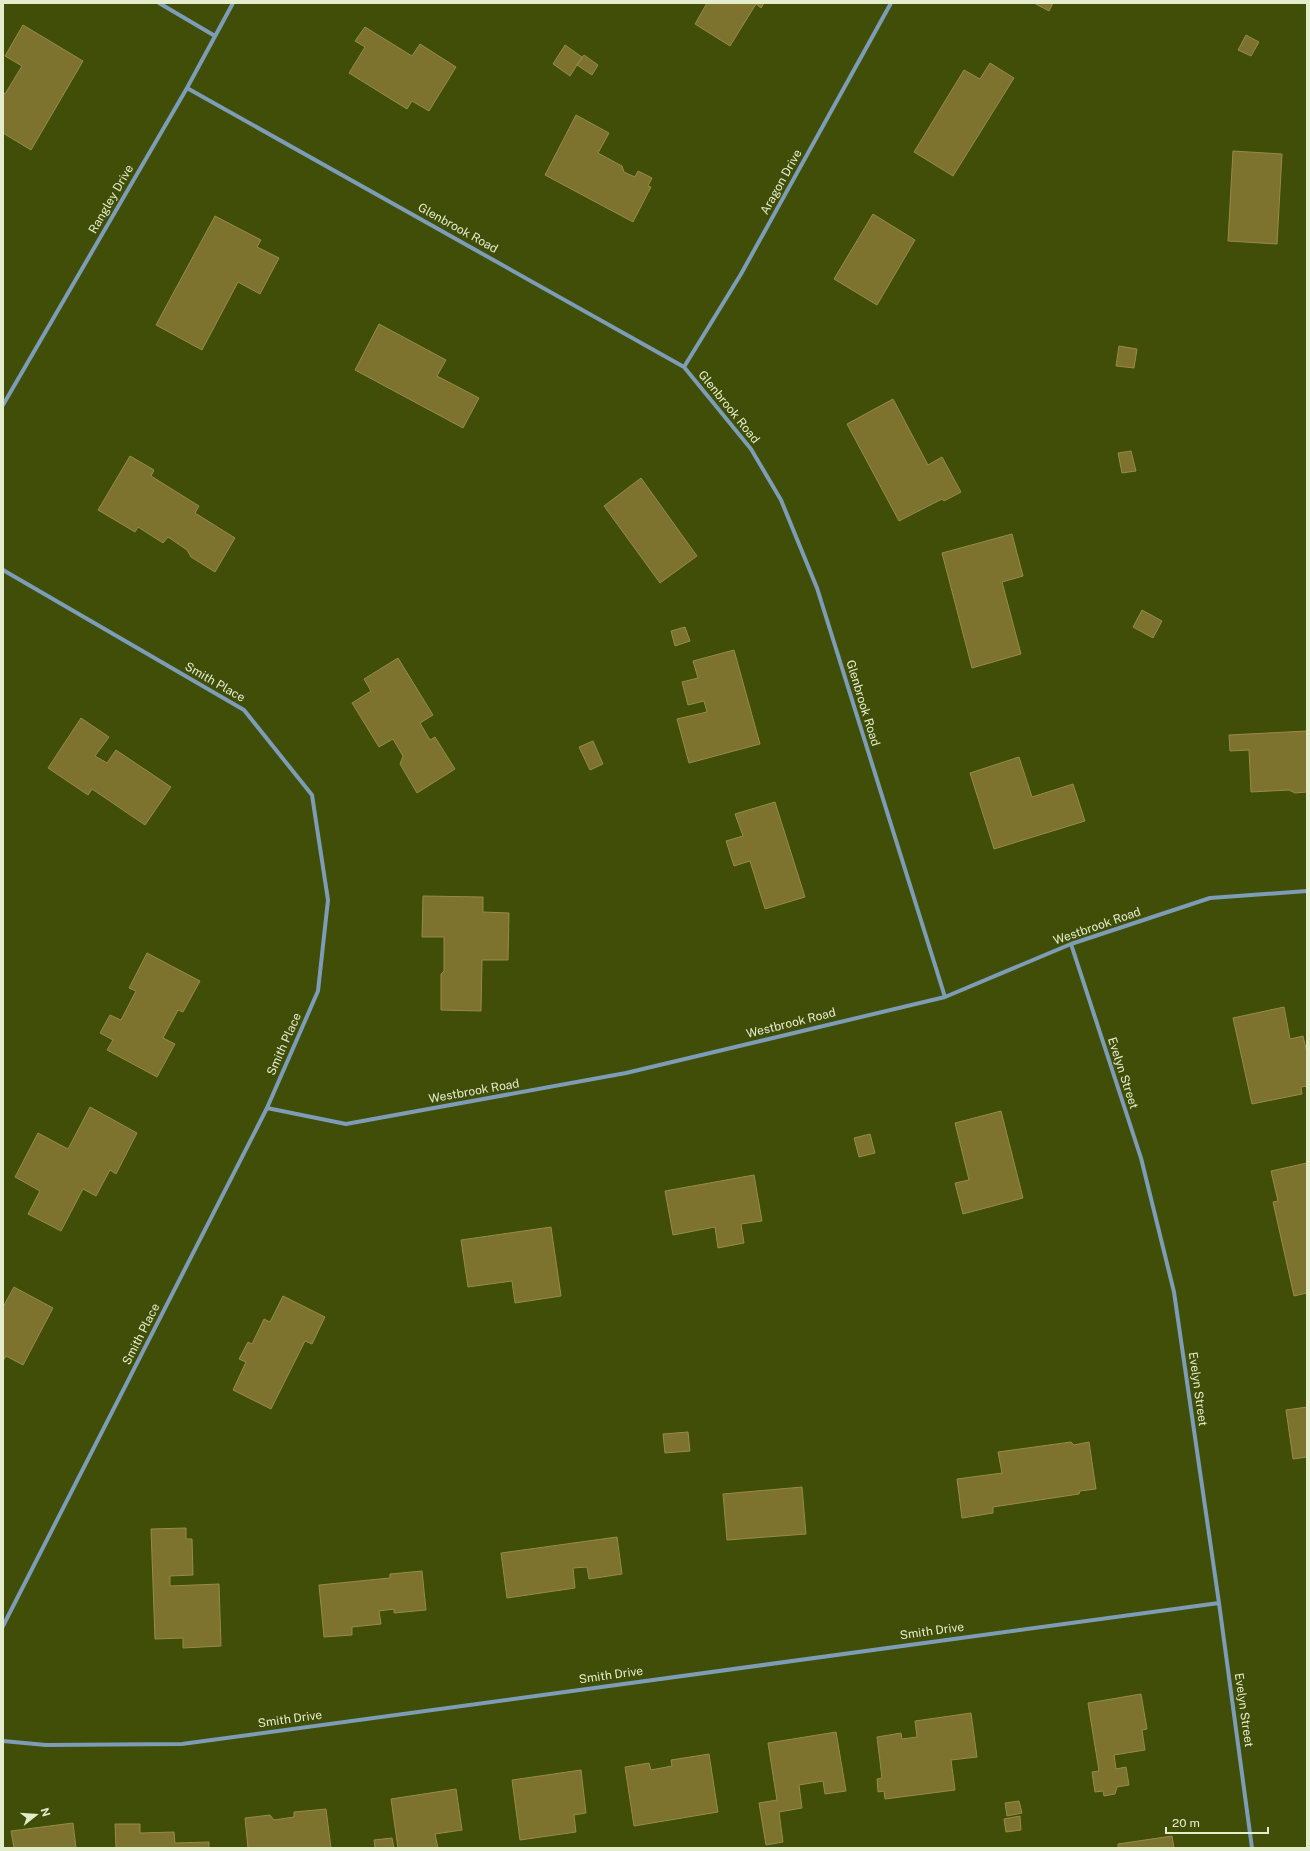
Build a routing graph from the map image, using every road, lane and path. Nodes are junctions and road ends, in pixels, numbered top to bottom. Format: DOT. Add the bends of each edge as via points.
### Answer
graph roads {
  1 [pos="159,3"];
  2 [pos="233,3"];
  3 [pos="891,3"];
  4 [pos="215,36"];
  5 [pos="187,88"];
  6 [pos="684,367"];
  7 [pos="3,404"];
  8 [pos="3,570"];
  9 [pos="1307,891"];
  10 [pos="1071,944"];
  11 [pos="945,997"];
  12 [pos="267,1108"];
  13 [pos="1220,1603"];
  14 [pos="3,1626"];
  15 [pos="3,1741"];
  16 [pos="1252,1848"];
  1 -- 4 [label="street"];
  2 -- 4 [label="street, Rangley Drive"];
  3 -- 6 [label="street, Aragon Drive" via="742,274"];
  4 -- 5 [label="street, Rangley Drive"];
  5 -- 6 [label="street, Glenbrook Road"];
  5 -- 7 [label="street, Rangley Drive"];
  6 -- 11 [label="street, Glenbrook Road" via="751,449 781,500 817,588"];
  8 -- 12 [label="street, Smith Place" via="244,710 312,796 328,900 318,991"];
  9 -- 10 [label="street, Westbrook Road" via="1210,898"];
  10 -- 11 [label="street, Westbrook Road"];
  10 -- 13 [label="street, Evelyn Street" via="1141,1158 1174,1292"];
  11 -- 12 [label="street, Westbrook Road" via="626,1073 346,1124"];
  12 -- 14 [label="street, Smith Place"];
  13 -- 15 [label="street, Smith Drive" via="182,1744 46,1745"];
  13 -- 16 [label="street, Evelyn Street"];
}
